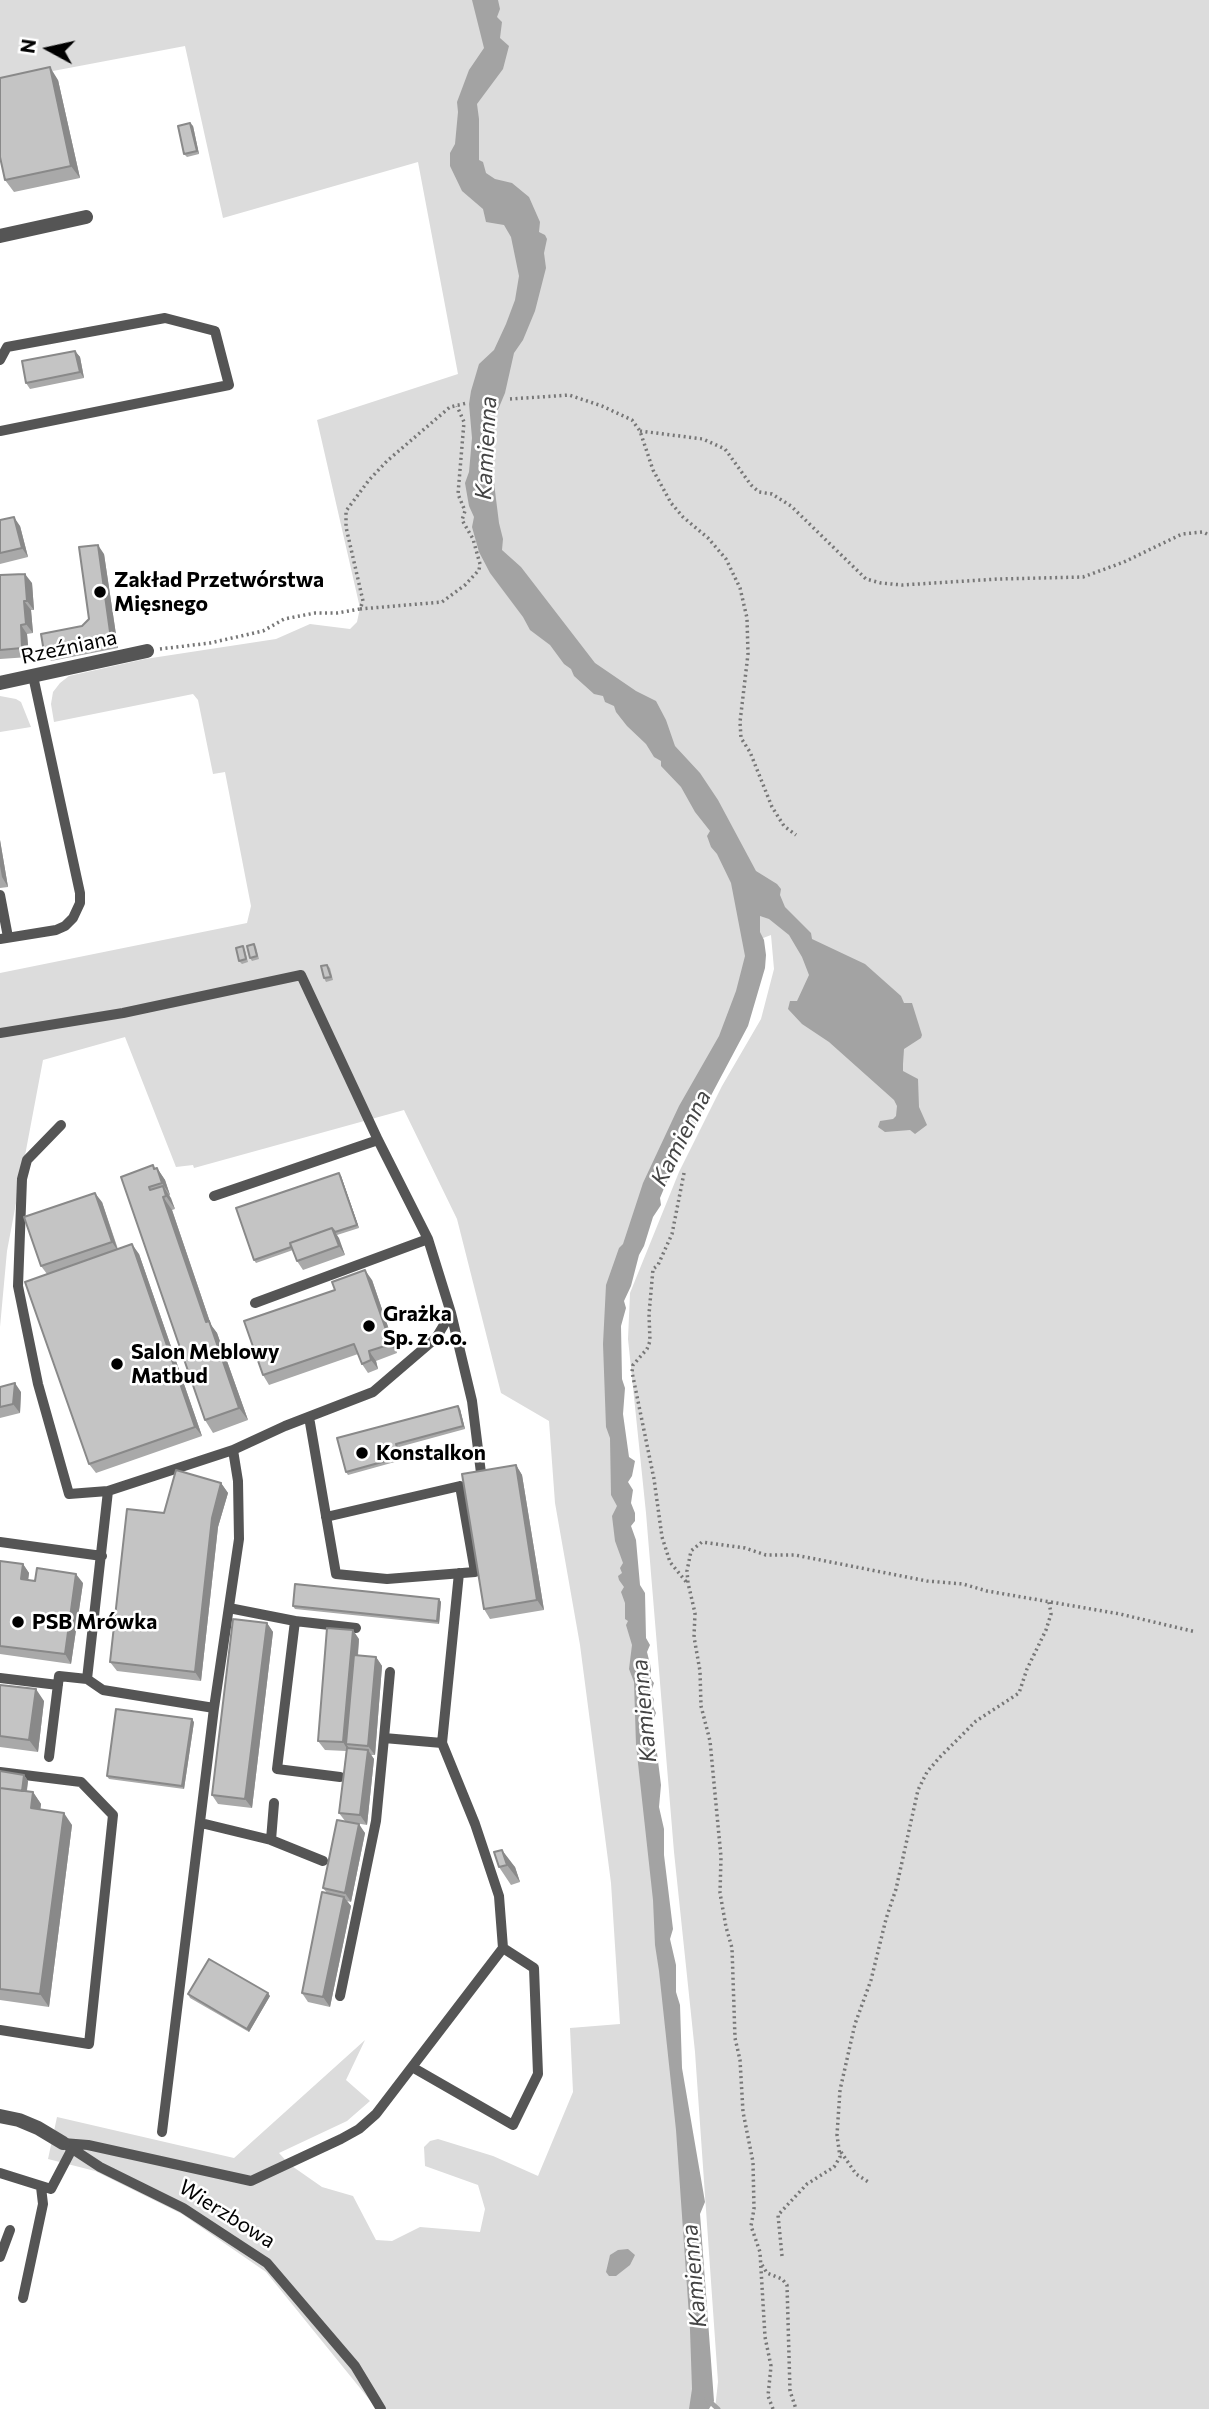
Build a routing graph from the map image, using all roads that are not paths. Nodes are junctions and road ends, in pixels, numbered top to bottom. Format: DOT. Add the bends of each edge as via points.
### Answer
graph roads {
  1 [pos="86,217"];
  2 [pos="0,236"];
  3 [pos="0,360"];
  4 [pos="0,431"];
  5 [pos="148,652"];
  6 [pos="33,676"];
  7 [pos="0,683"];
  8 [pos="0,895"];
  9 [pos="4,938"];
  10 [pos="0,1033"];
  11 [pos="61,1125"];
  12 [pos="379,1140"];
  13 [pos="214,1196"];
  14 [pos="428,1239"];
  15 [pos="255,1303"];
  16 [pos="451,1313"];
  17 [pos="309,1417"];
  18 [pos="233,1450"];
  19 [pos="482,1481"];
  20 [pos="108,1492"];
  21 [pos="326,1517"];
  22 [pos="0,1542"];
  23 [pos="102,1556"];
  24 [pos="459,1573"];
  25 [pos="229,1608"];
  26 [pos="295,1621"];
  27 [pos="356,1628"];
  28 [pos="390,1672"];
  29 [pos="0,1678"];
  30 [pos="87,1679"];
  31 [pos="58,1685"];
  32 [pos="214,1708"];
  33 [pos="384,1738"];
  34 [pos="442,1743"];
  35 [pos="49,1757"];
  36 [pos="0,1772"];
  37 [pos="340,1777"];
  38 [pos="274,1803"];
  39 [pos="201,1823"];
  40 [pos="271,1840"];
  41 [pos="323,1861"];
  42 [pos="503,1948"];
  43 [pos="340,1996"];
  44 [pos="0,2030"];
  45 [pos="412,2067"];
  46 [pos="0,2116"];
  47 [pos="162,2132"];
  48 [pos="67,2146"];
  49 [pos="0,2174"];
  50 [pos="41,2187"];
  51 [pos="10,2230"];
  52 [pos="0,2258"];
  53 [pos="23,2298"];
  54 [pos="381,2409"];
  1 -- 2 [label="street"];
  3 -- 4 [label="lane" via="7,347 165,318 215,331 229,385"];
  5 -- 6 [label="street, Rzeźniana"];
  6 -- 7 [label="street, Rzeźniana"];
  6 -- 9 [label="lane" via="80,903 65,926"];
  8 -- 9 [label="lane"];
  10 -- 12 [label="lane" via="123,1013 301,975"];
  11 -- 20 [label="lane" via="27,1160 22,1179 18,1286 38,1384 69,1494"];
  12 -- 13 [label="lane"];
  12 -- 14 [label="lane"];
  14 -- 15 [label="lane"];
  14 -- 16 [label="lane"];
  16 -- 17 [label="lane" via="436,1338 373,1392"];
  16 -- 19 [label="lane" via="472,1401"];
  17 -- 18 [label="lane"];
  17 -- 21 [label="lane"];
  18 -- 20 [label="lane"];
  18 -- 25 [label="lane" via="240,1520"];
  20 -- 23 [label="lane"];
  21 -- 24 [label="lane" via="336,1574 387,1579"];
  21 -- 24 [label="lane" via="460,1486 475,1572"];
  22 -- 23 [label="lane"];
  23 -- 30 [label="lane"];
  24 -- 34 [label="lane"];
  25 -- 26 [label="lane"];
  25 -- 32 [label="lane"];
  26 -- 27 [label="lane"];
  26 -- 37 [label="lane" via="277,1769"];
  28 -- 33 [label="lane"];
  29 -- 31 [label="lane"];
  30 -- 31 [label="lane" via="59,1676"];
  30 -- 32 [label="lane" via="103,1690"];
  31 -- 35 [label="lane"];
  32 -- 39 [label="lane"];
  33 -- 34 [label="lane"];
  33 -- 43 [label="lane" via="376,1821"];
  34 -- 42 [label="lane" via="499,1896"];
  36 -- 44 [label="lane" via="81,1782 113,1815 89,2044"];
  38 -- 40 [label="lane"];
  39 -- 40 [label="lane"];
  39 -- 47 [label="lane"];
  40 -- 41 [label="lane"];
  42 -- 45 [label="lane"];
  42 -- 45 [label="lane" via="534,1968 538,2074 513,2125"];
  45 -- 48 [label="lane" via="359,2129 251,2181 88,2145"];
  46 -- 48 [label="street, Wierzbowa" via="38,2128"];
  48 -- 50 [label="lane" via="51,2189"];
  48 -- 54 [label="lane, Wierzbowa" via="183,2208 267,2263 355,2366"];
  49 -- 50 [label="lane"];
  50 -- 53 [label="lane" via="43,2204"];
  51 -- 52 [label="lane"];
}
